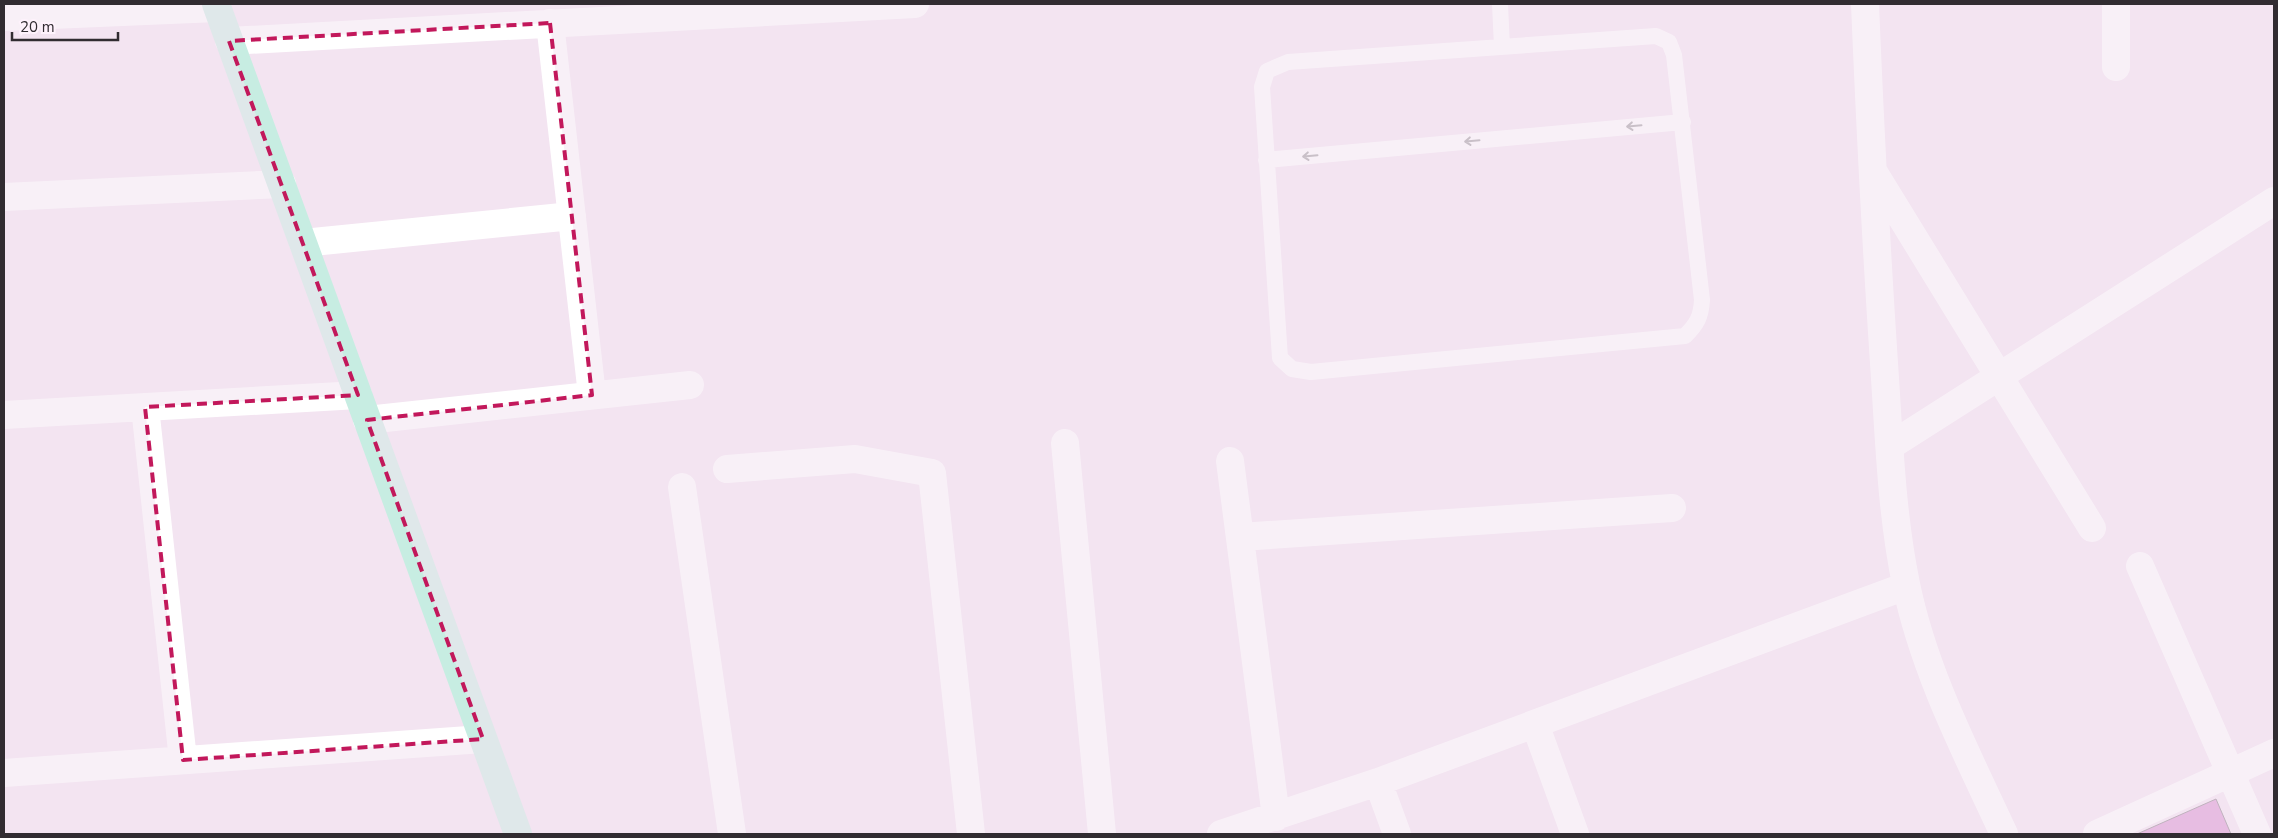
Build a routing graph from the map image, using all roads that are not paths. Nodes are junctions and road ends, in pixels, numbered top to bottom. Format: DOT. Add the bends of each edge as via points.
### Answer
graph roads {
  1 [pos="915,4"];
  2 [pos="1500,4"];
  3 [pos="1864,4"];
  4 [pos="2116,4"];
  5 [pos="216,6"];
  6 [pos="716,9"];
  7 [pos="4,17"];
  8 [pos="550,23"];
  9 [pos="229,40"];
  10 [pos="1502,48"];
  11 [pos="2116,67"];
  12 [pos="1683,122"];
  13 [pos="1266,160"];
  14 [pos="1872,170"];
  15 [pos="282,184"];
  16 [pos="4,197"];
  17 [pos="2274,200"];
  18 [pos="572,216"];
  19 [pos="303,243"];
  20 [pos="1999,376"];
  21 [pos="690,385"];
  22 [pos="592,396"];
  23 [pos="146,407"];
  24 [pos="363,408"];
  25 [pos="4,415"];
  26 [pos="1065,443"];
  27 [pos="1890,446"];
  28 [pos="1230,461"];
  29 [pos="727,469"];
  30 [pos="682,487"];
  31 [pos="1672,508"];
  32 [pos="2092,528"];
  33 [pos="1240,537"];
  34 [pos="2140,566"];
  35 [pos="1906,586"];
  36 [pos="1536,724"];
  37 [pos="483,739"];
  38 [pos="2274,753"];
  39 [pos="183,760"];
  40 [pos="2231,772"];
  41 [pos="4,773"];
  42 [pos="1378,782"];
  43 [pos="1276,817"];
  44 [pos="518,834"];
  45 [pos="732,834"];
  46 [pos="971,834"];
  47 [pos="1102,834"];
  48 [pos="1221,834"];
  49 [pos="1397,834"];
  50 [pos="1575,834"];
  51 [pos="2004,834"];
  52 [pos="2097,834"];
  53 [pos="2257,834"];
  1 -- 6 [label="street"];
  2 -- 10 [label="lane"];
  3 -- 14 [label="street"];
  4 -- 11 [label="street"];
  5 -- 7 [label="street"];
  5 -- 9 [label="main road"];
  6 -- 8 [label="street"];
  8 -- 9 [label="street"];
  8 -- 18 [label="street"];
  9 -- 15 [label="main road"];
  10 -- 12 [label="lane" via="1656,36 1669,42 1674,54"];
  10 -- 13 [label="lane" via="1288,62 1267,72 1262,88"];
  12 -- 13 [label="lane, one-way"];
  12 -- 13 [label="lane" via="1702,300 1701,316 1685,336 1311,372 1292,369 1280,358"];
  14 -- 20 [label="street"];
  14 -- 27 [label="street"];
  15 -- 16 [label="street"];
  15 -- 19 [label="main road"];
  17 -- 20 [label="street"];
  18 -- 19 [label="street"];
  18 -- 22 [label="street"];
  19 -- 24 [label="main road"];
  20 -- 27 [label="street"];
  20 -- 32 [label="street"];
  21 -- 22 [label="street"];
  22 -- 24 [label="street"];
  23 -- 24 [label="street"];
  23 -- 25 [label="street"];
  23 -- 39 [label="street"];
  24 -- 37 [label="main road"];
  26 -- 47 [label="street"];
  27 -- 35 [label="street" via="1895,520"];
  28 -- 33 [label="street"];
  29 -- 46 [label="street" via="855,459 932,473"];
  30 -- 45 [label="street"];
  31 -- 33 [label="street"];
  33 -- 43 [label="street"];
  34 -- 40 [label="street"];
  35 -- 36 [label="street"];
  35 -- 51 [label="street" via="1931,671"];
  36 -- 42 [label="street"];
  36 -- 50 [label="street"];
  37 -- 39 [label="street"];
  37 -- 44 [label="main road"];
  38 -- 40 [label="street"];
  39 -- 41 [label="street"];
  40 -- 52 [label="street"];
  40 -- 53 [label="street"];
  42 -- 43 [label="street"];
  42 -- 49 [label="street"];
  43 -- 48 [label="street"];
}
